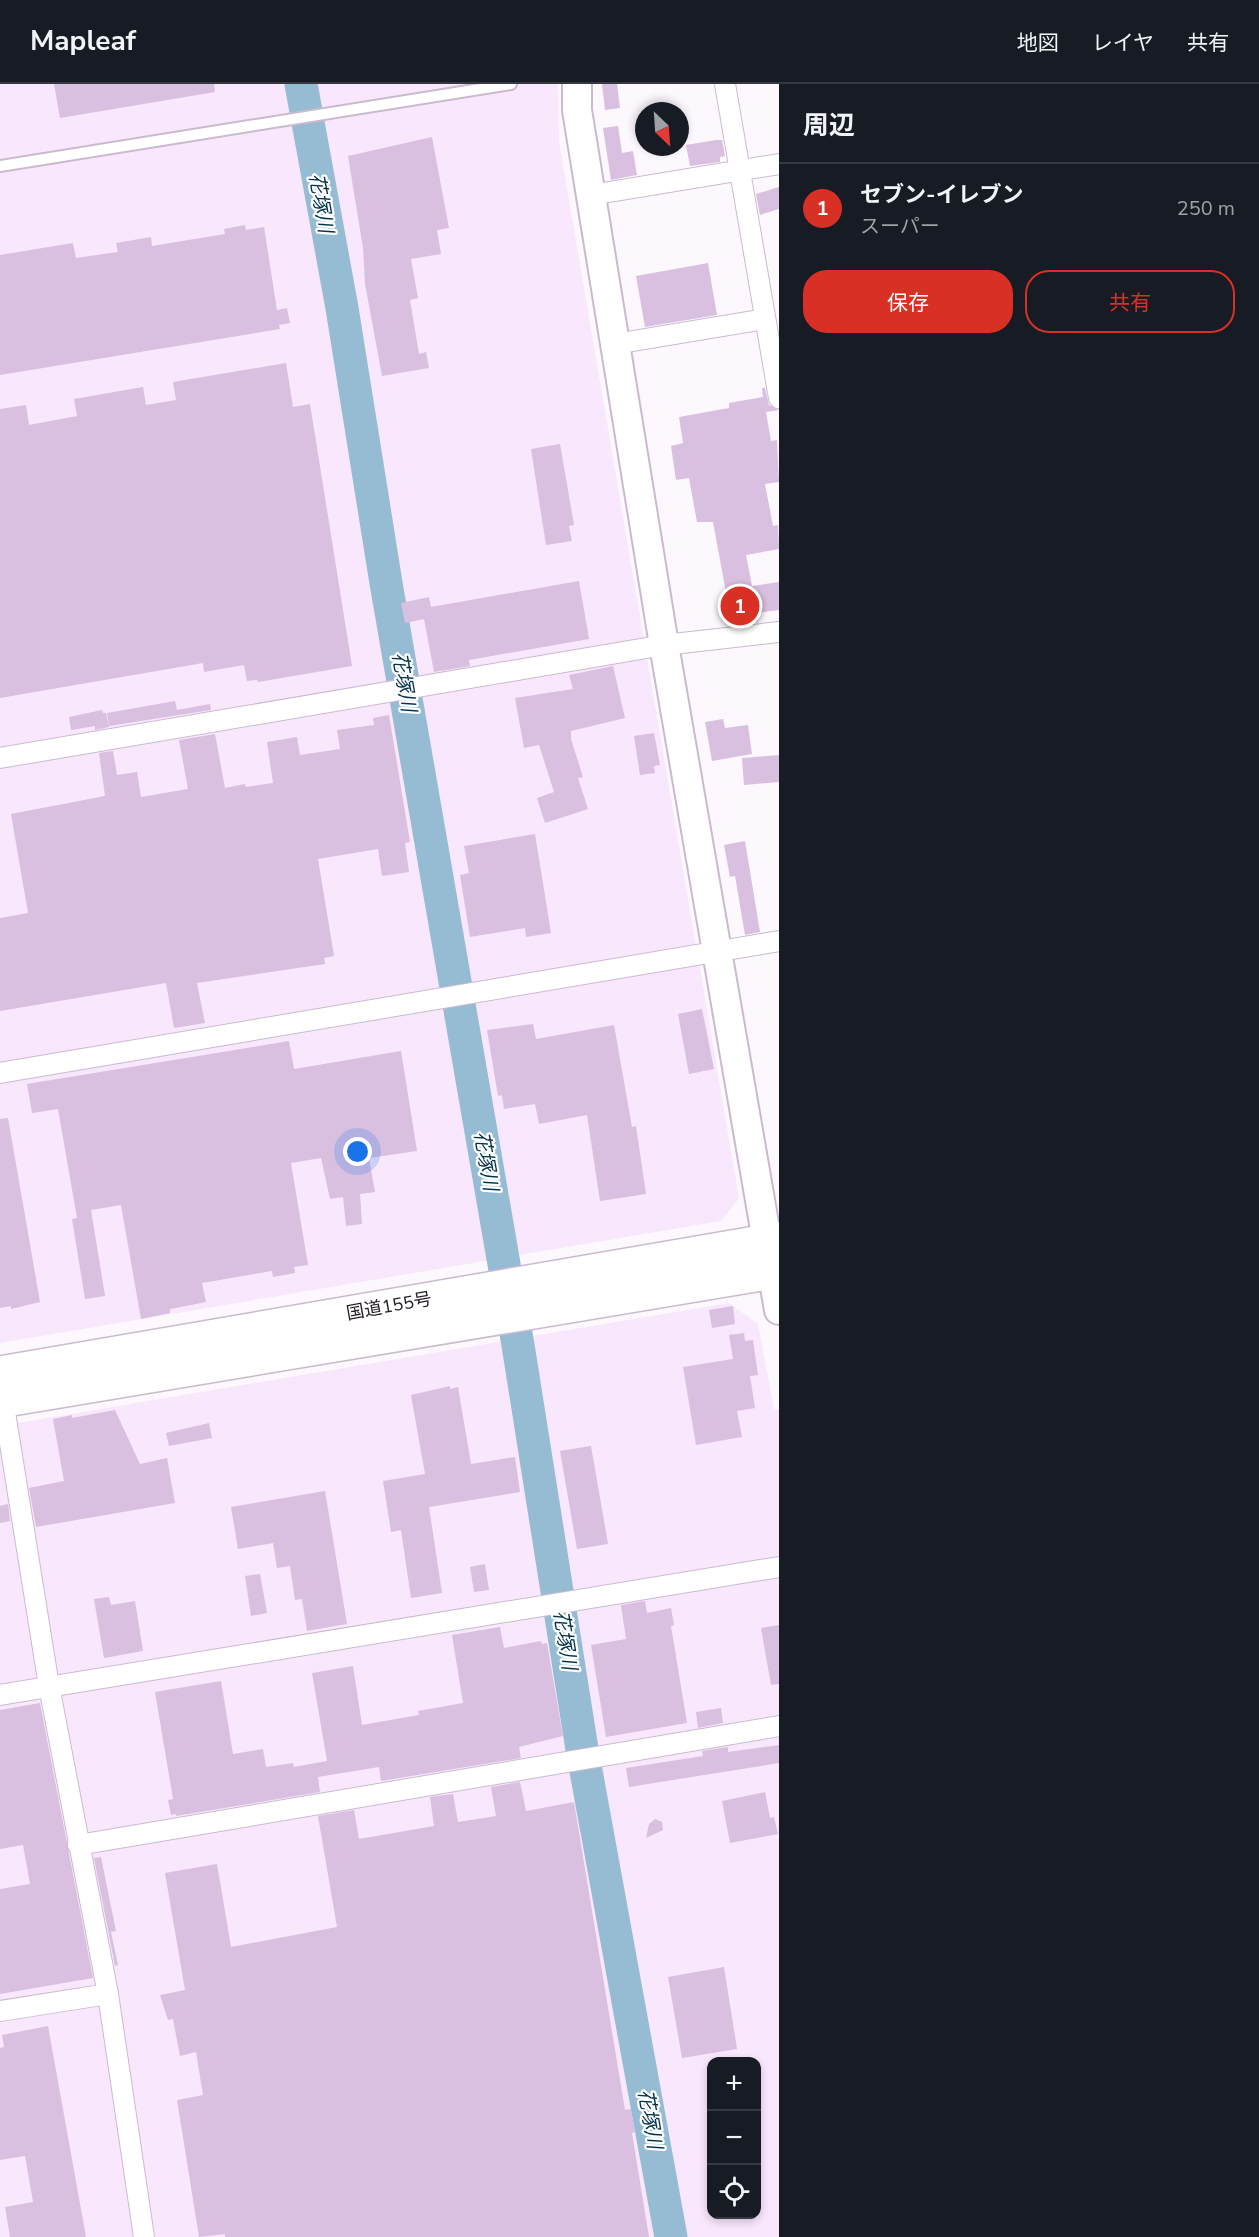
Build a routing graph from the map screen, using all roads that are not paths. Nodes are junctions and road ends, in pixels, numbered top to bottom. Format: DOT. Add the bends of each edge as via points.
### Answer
graph roads {
  1 [pos="511,84"];
  2 [pos="577,84"];
  3 [pos="725,84"];
  4 [pos="779,164"];
  5 [pos="0,166"];
  6 [pos="739,170"];
  7 [pos="591,195"];
  8 [pos="770,321"];
  9 [pos="615,344"];
  10 [pos="779,398"];
  11 [pos="779,632"];
  12 [pos="664,645"];
  13 [pos="0,758"];
  14 [pos="779,941"];
  15 [pos="717,952"];
  16 [pos="0,1073"];
  17 [pos="774,1256"];
  18 [pos="779,1310"];
  19 [pos="1,1391"];
  20 [pos="779,1567"];
  21 [pos="49,1686"];
  22 [pos="0,1695"];
  23 [pos="779,1726"];
  24 [pos="78,1845"];
  25 [pos="108,1994"];
  26 [pos="0,2011"];
  27 [pos="144,2237"];
  1 -- 5 [label="lane"];
  2 -- 7 [label="street" via="577,110"];
  3 -- 6 [label="street"];
  4 -- 6 [label="street"];
  6 -- 7 [label="street"];
  6 -- 8 [label="street"];
  7 -- 9 [label="street"];
  8 -- 9 [label="street"];
  8 -- 10 [label="street"];
  9 -- 12 [label="street"];
  11 -- 12 [label="street"];
  12 -- 13 [label="street"];
  12 -- 15 [label="street"];
  14 -- 15 [label="street"];
  15 -- 16 [label="street"];
  15 -- 17 [label="street"];
  17 -- 18 [label="street"];
  17 -- 19 [label="highway, 国道155号"];
  19 -- 21 [label="street"];
  20 -- 21 [label="street"];
  21 -- 22 [label="street"];
  21 -- 24 [label="street"];
  23 -- 24 [label="street"];
  24 -- 25 [label="street"];
  25 -- 26 [label="street"];
  25 -- 27 [label="street"];
}
